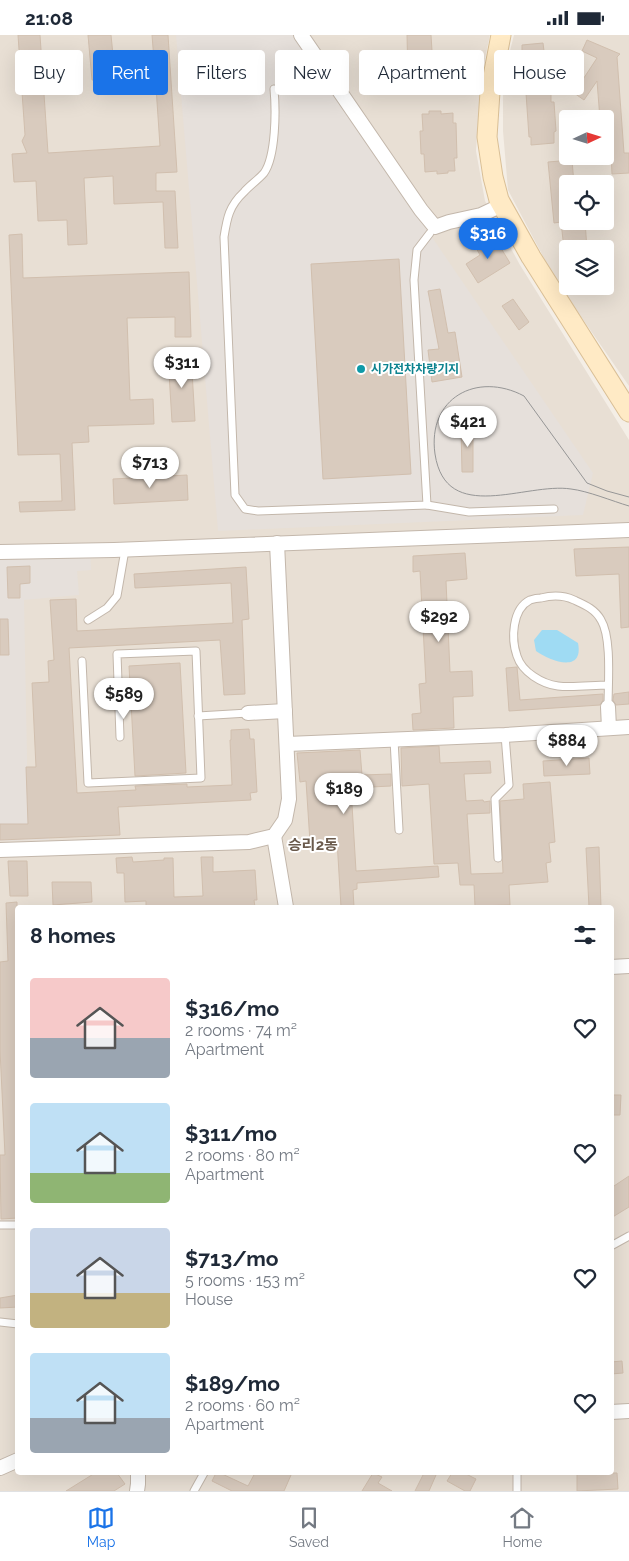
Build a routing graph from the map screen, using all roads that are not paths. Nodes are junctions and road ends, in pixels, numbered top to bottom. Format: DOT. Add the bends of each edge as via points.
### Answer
graph roads {
  1 [pos="301,35"];
  2 [pos="501,35"];
  3 [pos="274,89"];
  4 [pos="502,205"];
  5 [pos="433,230"];
  6 [pos="629,411"];
  7 [pos="426,505"];
  8 [pos="554,509"];
  9 [pos="629,529"];
  10 [pos="277,543"];
  11 [pos="125,550"];
  12 [pos="0,552"];
  13 [pos="88,620"];
  14 [pos="82,661"];
  15 [pos="608,685"];
  16 [pos="608,707"];
  17 [pos="285,711"];
  18 [pos="248,713"];
  19 [pos="198,716"];
  20 [pos="629,727"];
  21 [pos="609,728"];
  22 [pos="505,735"];
  23 [pos="120,737"];
  24 [pos="394,740"];
  25 [pos="287,744"];
  26 [pos="399,830"];
  27 [pos="274,836"];
  28 [pos="0,850"];
  29 [pos="498,858"];
  30 [pos="286,905"];
  31 [pos="629,966"];
  32 [pos="614,967"];
  33 [pos="0,1225"];
  34 [pos="15,1225"];
  35 [pos="629,1236"];
  36 [pos="614,1244"];
  37 [pos="0,1322"];
  38 [pos="15,1324"];
  39 [pos="629,1411"];
  40 [pos="614,1412"];
  41 [pos="15,1462"];
  42 [pos="0,1468"];
  43 [pos="138,1475"];
  44 [pos="203,1475"];
  45 [pos="517,1475"];
  46 [pos="137,1491"];
  47 [pos="194,1491"];
  48 [pos="517,1491"];
  1 -- 5 [label="street"];
  2 -- 4 [label="main road" via="490,92 487,137 493,177"];
  3 -- 7 [label="lane" via="271,160 263,174 242,193 229,211 224,237 235,495 245,509 258,511"];
  4 -- 5 [label="street"];
  4 -- 6 [label="main road" via="531,257"];
  5 -- 7 [label="lane" via="417,250 414,280"];
  7 -- 8 [label="lane" via="470,512"];
  9 -- 10 [label="street"];
  10 -- 11 [label="street"];
  10 -- 17 [label="street"];
  11 -- 12 [label="street"];
  11 -- 13 [label="lane" via="117,596 107,608"];
  14 -- 19 [label="lane" via="88,783 201,778"];
  15 -- 15 [label="lane" via="607,639 602,620 590,607 563,595 529,600 515,620 514,638 517,657 526,670 535,678 558,686"];
  15 -- 16 [label="lane"];
  16 -- 21 [label="street"];
  17 -- 18 [label="street"];
  17 -- 25 [label="street"];
  18 -- 19 [label="lane"];
  19 -- 23 [label="lane" via="196,651 117,655"];
  20 -- 21 [label="street"];
  21 -- 22 [label="street"];
  22 -- 24 [label="street"];
  22 -- 29 [label="lane" via="509,785 496,799"];
  24 -- 25 [label="street"];
  24 -- 26 [label="lane"];
  25 -- 27 [label="street" via="289,799 285,820"];
  27 -- 28 [label="street" via="249,842"];
  27 -- 30 [label="street"];
  31 -- 32 [label="street"];
  33 -- 34 [label="lane"];
  35 -- 36 [label="lane"];
  37 -- 38 [label="lane"];
  39 -- 40 [label="street"];
  41 -- 42 [label="street"];
  43 -- 46 [label="street"];
  44 -- 47 [label="lane"];
  45 -- 48 [label="lane"];
}
